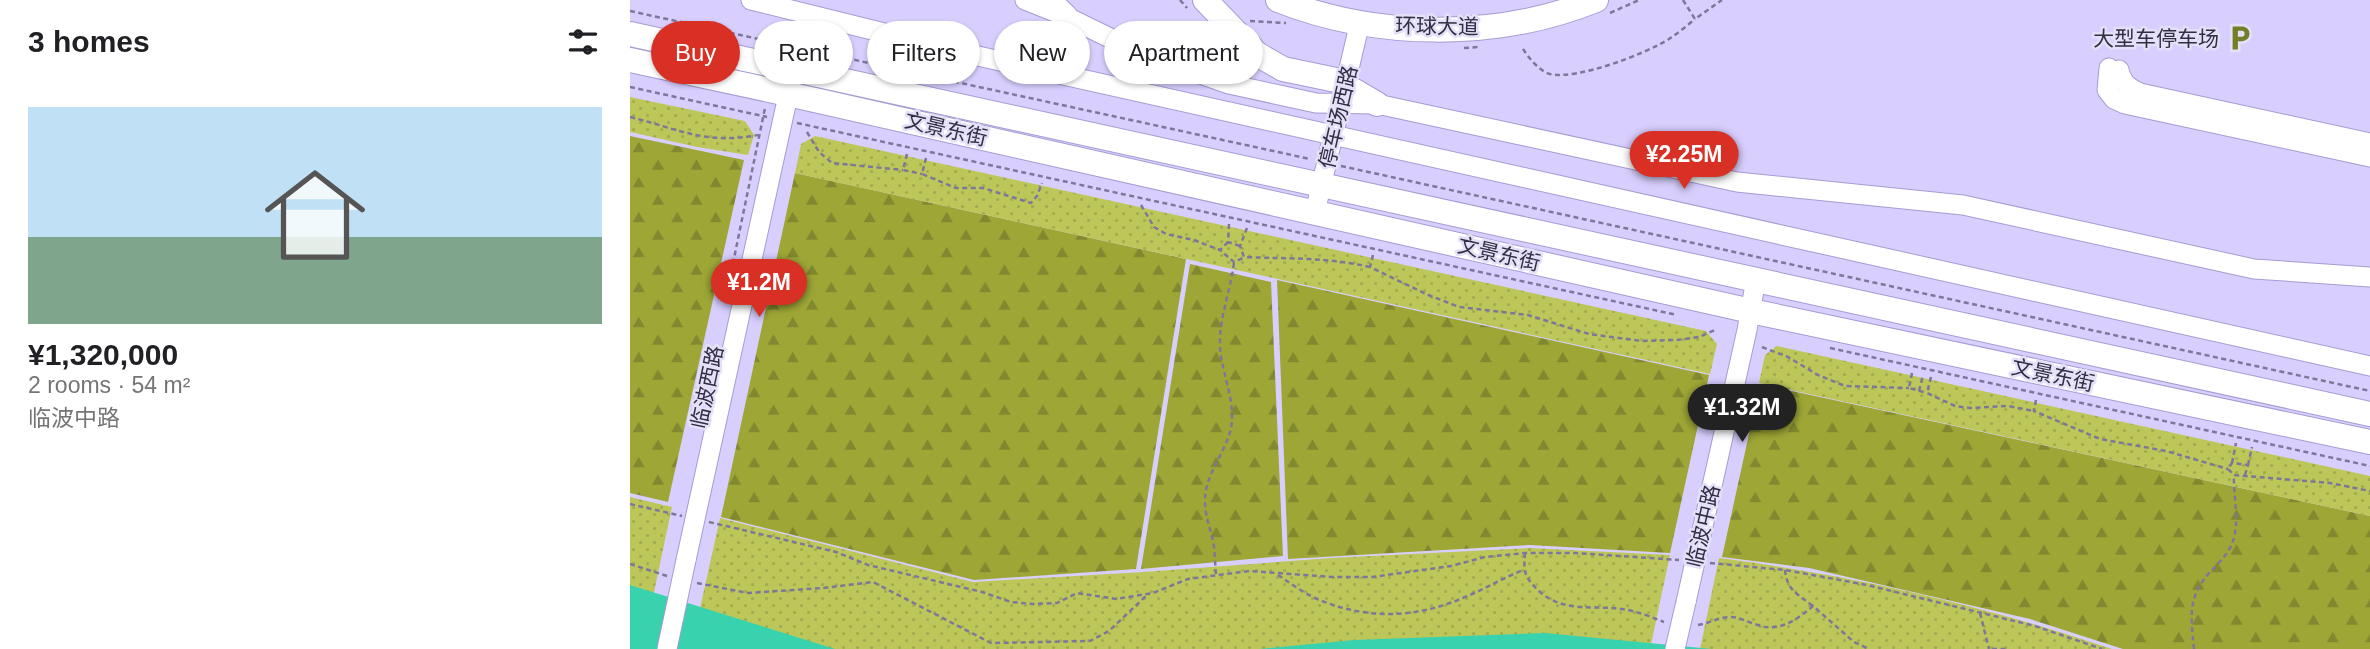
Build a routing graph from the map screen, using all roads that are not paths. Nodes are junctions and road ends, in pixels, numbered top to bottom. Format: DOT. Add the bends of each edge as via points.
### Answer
graph roads {
  1 [pos="751,0"];
  2 [pos="1025,0"];
  3 [pos="1205,0"];
  4 [pos="1278,0"];
  5 [pos="1596,0"];
  6 [pos="1056,8"];
  7 [pos="1360,22"];
  8 [pos="630,34"];
  9 [pos="630,60"];
  10 [pos="754,75"];
  11 [pos="754,79"];
  12 [pos="783,84"];
  13 [pos="1343,95"];
  14 [pos="1377,104"];
  15 [pos="1334,136"];
  16 [pos="2370,143"];
  17 [pos="2370,157"];
  18 [pos="1325,174"];
  19 [pos="1315,212"];
  20 [pos="2370,277"];
  21 [pos="1756,279"];
  22 [pos="1751,311"];
  23 [pos="2370,366"];
  24 [pos="2370,414"];
  25 [pos="2370,442"];
  26 [pos="667,649"];
  27 [pos="1675,649"];
  1 -- 15 [label="street"];
  2 -- 6 [label="street"];
  3 -- 13 [label="main road" via="1257,54 1283,69 1336,80"];
  4 -- 7 [label="main road, 环球大道"];
  5 -- 7 [label="main road, 环球大道" via="1556,13 1470,28"];
  6 -- 13 [label="street" via="1150,56 1229,84 1316,103"];
  7 -- 13 [label="street, 停车场西路"];
  8 -- 10 [label="main road, 文景东街"];
  9 -- 11 [label="main road, 文景东街"];
  12 -- 18 [label="main road, 文景东街"];
  12 -- 19 [label="main road, 文景东街"];
  12 -- 26 [label="street, 临波西路, bridge"];
  13 -- 14 [label="main road"];
  13 -- 15 [label="street, 停车场西路"];
  14 -- 20 [label="street" via="1737,182 1963,205 2253,269"];
  15 -- 18 [label="street, 停车场西路"];
  15 -- 23 [label="street"];
  16 -- 17 [label="street" via="2140,93 2129,88 2114,69 2107,90 2125,104"];
  18 -- 19 [label="street, 停车场西路"];
  18 -- 21 [label="main road, 文景东街"];
  19 -- 22 [label="main road, 文景东街"];
  21 -- 22 [label="street, 临波中路"];
  21 -- 24 [label="main road, 文景东街"];
  22 -- 25 [label="main road, 文景东街"];
  22 -- 27 [label="street, 临波中路, bridge"];
}
